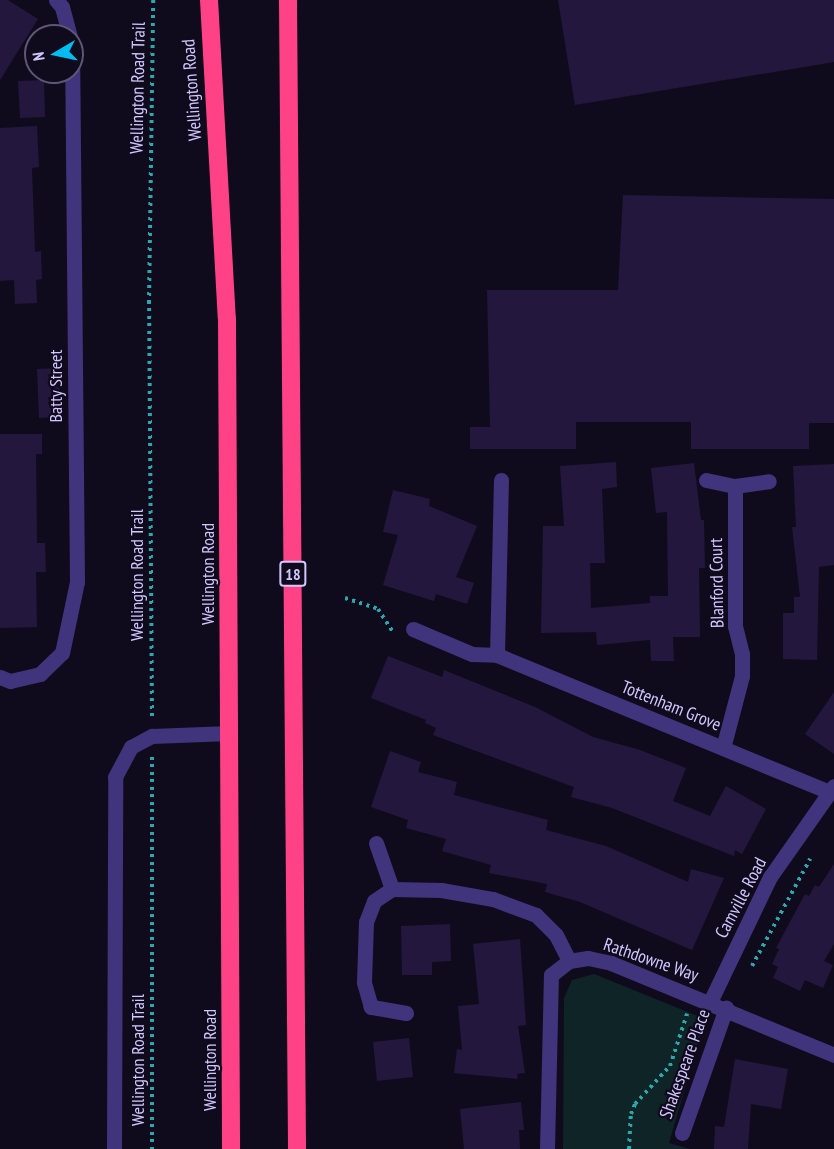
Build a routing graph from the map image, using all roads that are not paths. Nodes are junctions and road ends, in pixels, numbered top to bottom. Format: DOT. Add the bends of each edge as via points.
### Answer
graph roads {
  1 [pos="56,0"];
  2 [pos="209,0"];
  3 [pos="288,0"];
  4 [pos="67,24"];
  5 [pos="72,84"];
  6 [pos="501,480"];
  7 [pos="706,480"];
  8 [pos="769,481"];
  9 [pos="735,486"];
  10 [pos="413,629"];
  11 [pos="498,655"];
  12 [pos="0,677"];
  13 [pos="230,733"];
  14 [pos="723,748"];
  15 [pos="832,789"];
  16 [pos="376,843"];
  17 [pos="392,889"];
  18 [pos="569,961"];
  19 [pos="710,1002"];
  20 [pos="726,1008"];
  21 [pos="406,1013"];
  22 [pos="834,1055"];
  23 [pos="682,1134"];
  24 [pos="114,1149"];
  25 [pos="231,1149"];
  26 [pos="297,1149"];
  27 [pos="547,1149"];
  1 -- 4 [label="street"];
  2 -- 13 [label="highway, Wellington Road" via="227,318"];
  3 -- 26 [label="highway, 18"];
  5 -- 12 [label="street, Batty Street" via="76,582 62,653 40,674 10,681"];
  6 -- 11 [label="street"];
  7 -- 9 [label="street"];
  8 -- 9 [label="street"];
  9 -- 14 [label="street, Blanford Court" via="735,626 742,654 742,676"];
  10 -- 11 [label="street, Tottenham Grove" via="472,654"];
  11 -- 14 [label="street, Tottenham Grove"];
  13 -- 24 [label="street" via="152,736 131,747 115,777"];
  13 -- 25 [label="highway, Wellington Road"];
  14 -- 15 [label="street, Tottenham Grove"];
  15 -- 19 [label="street, Camville Road" via="770,878"];
  16 -- 17 [label="street"];
  17 -- 18 [label="street" via="441,890 493,899 536,915 556,935"];
  17 -- 21 [label="street" via="374,901 366,922 364,982 371,1007"];
  18 -- 19 [label="street, Rathdowne Way" via="588,958 611,963"];
  18 -- 27 [label="street" via="551,975"];
  19 -- 20 [label="street, Rathdowne Way"];
  20 -- 22 [label="street, Rathdowne Way"];
  20 -- 23 [label="street, Shakespeare Place"];
}
